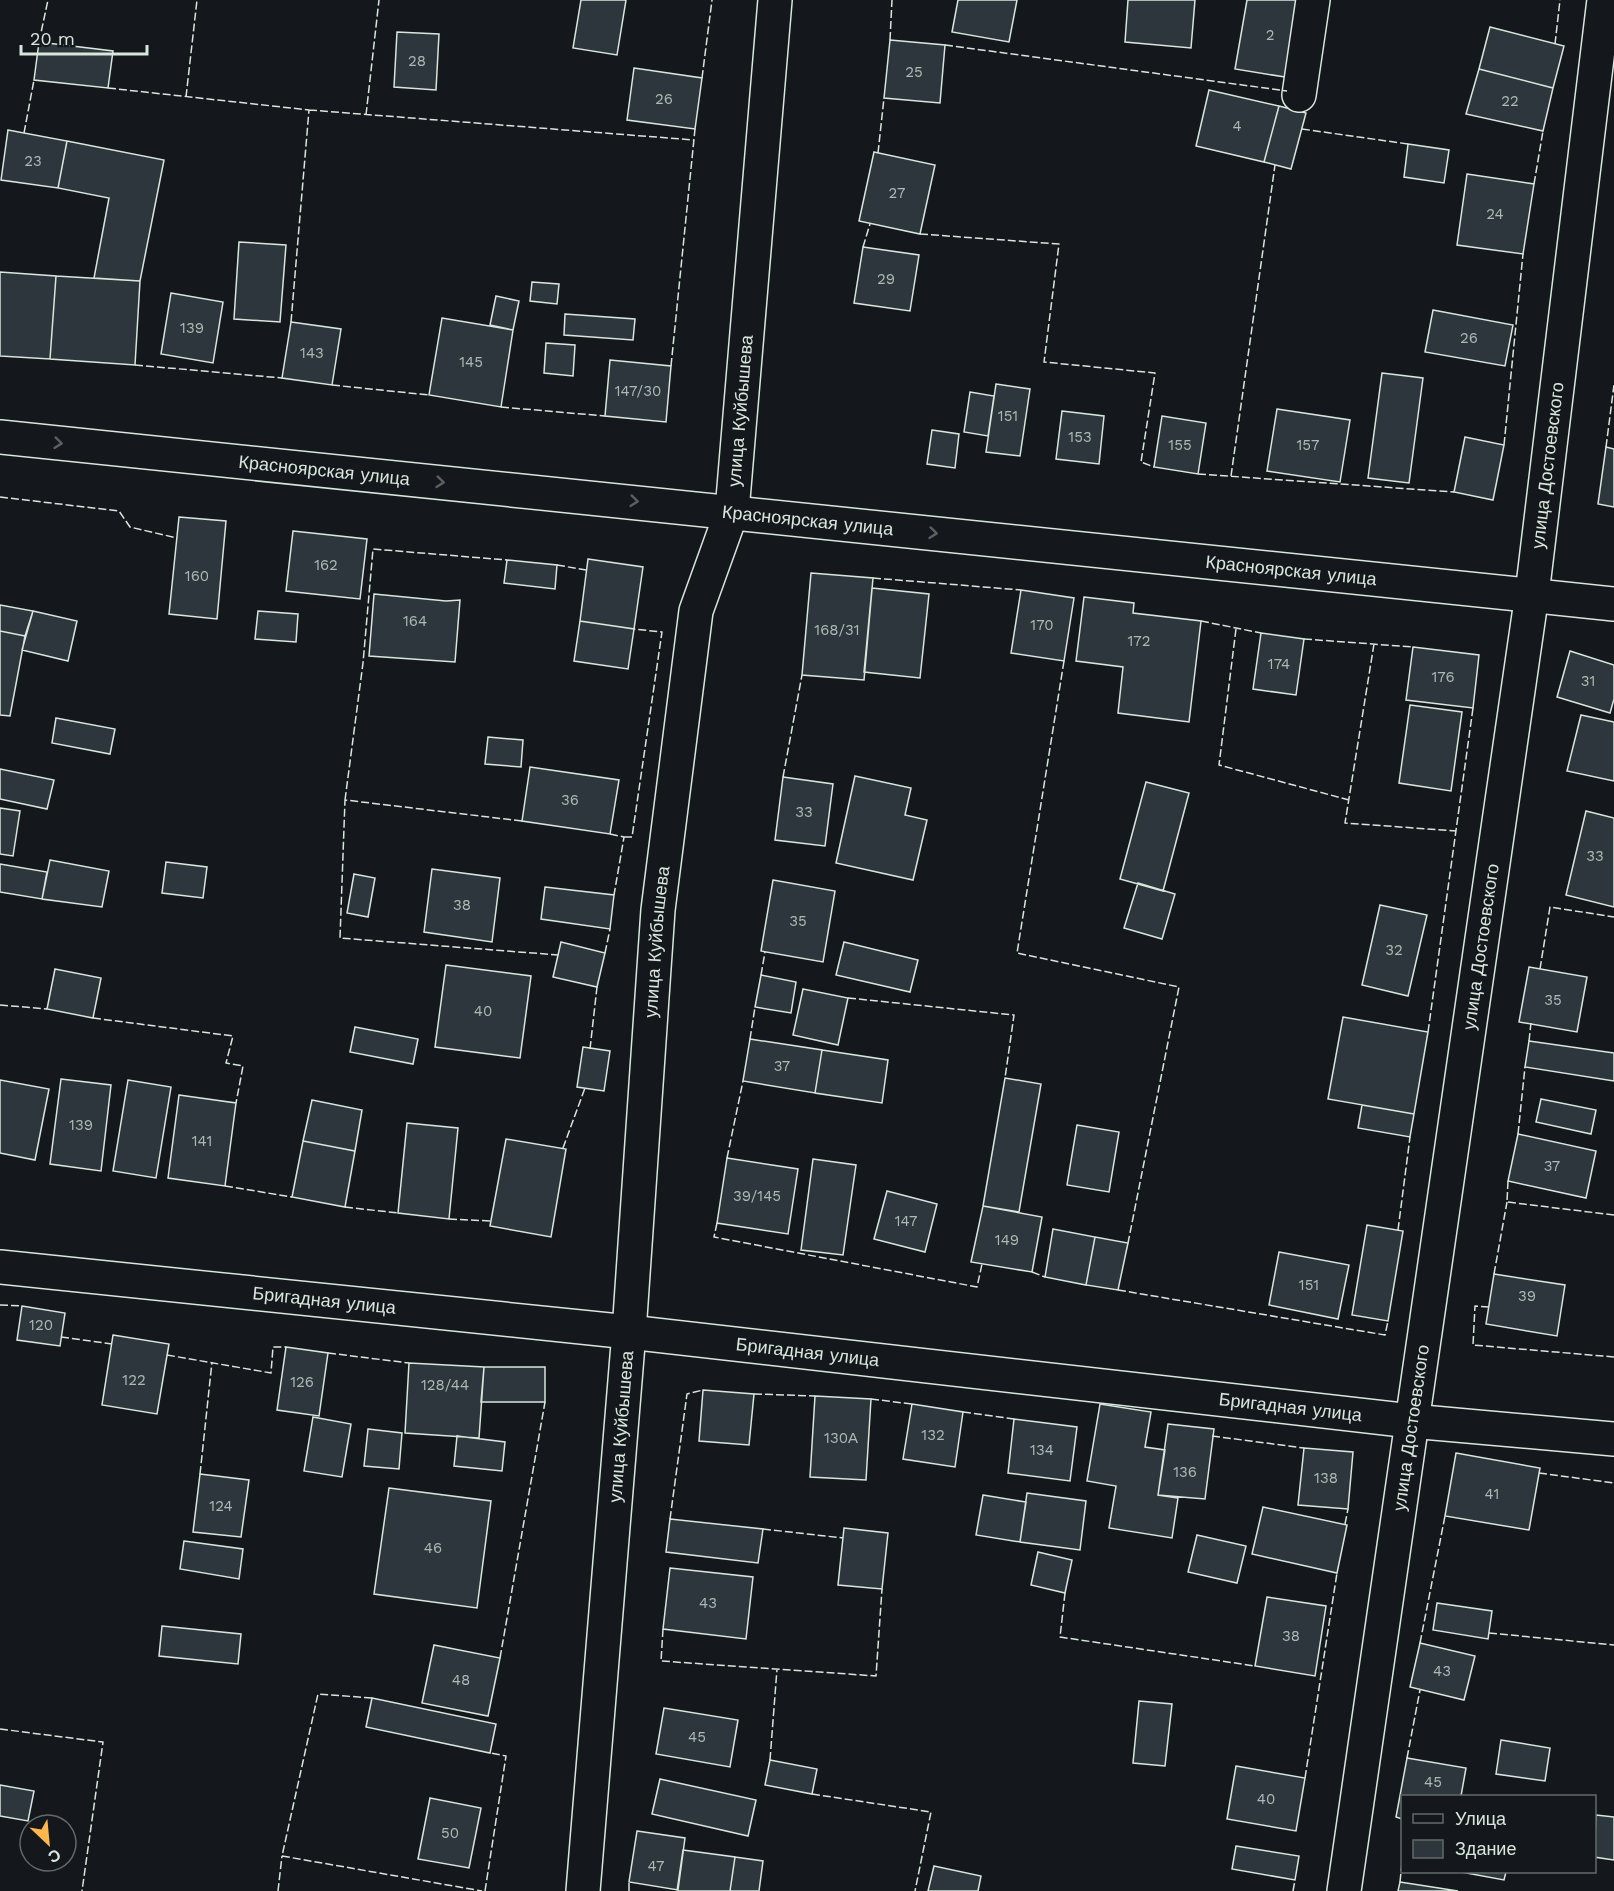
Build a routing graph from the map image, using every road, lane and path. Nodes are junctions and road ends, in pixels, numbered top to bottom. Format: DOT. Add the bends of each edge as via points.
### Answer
graph roads {
  1 [pos="775,0"];
  2 [pos="1313,0"];
  3 [pos="1604,0"];
  4 [pos="1299,95"];
  5 [pos="0,437"];
  6 [pos="732,511"];
  7 [pos="1532,594"];
  8 [pos="1614,604"];
  9 [pos="0,1267"];
  10 [pos="629,1332"];
  11 [pos="1411,1421"];
  12 [pos="1614,1439"];
  13 [pos="583,1891"];
  14 [pos="1344,1891"];
  1 -- 6 [label="street, улица Куйбышева"];
  2 -- 4 [label="street"];
  3 -- 7 [label="street, улица Достоевского"];
  5 -- 6 [label="street, Красноярская улица, one-way"];
  6 -- 7 [label="street, Красноярская улица, one-way"];
  6 -- 10 [label="street, улица Куйбышева" via="696,611 658,910"];
  7 -- 8 [label="street, Красноярская улица"];
  7 -- 11 [label="street, улица Достоевского"];
  9 -- 10 [label="street, Бригадная улица"];
  10 -- 11 [label="street, Бригадная улица"];
  10 -- 13 [label="street, улица Куйбышева"];
  11 -- 12 [label="street, Бригадная улица"];
  11 -- 14 [label="street, улица Достоевского"];
}
